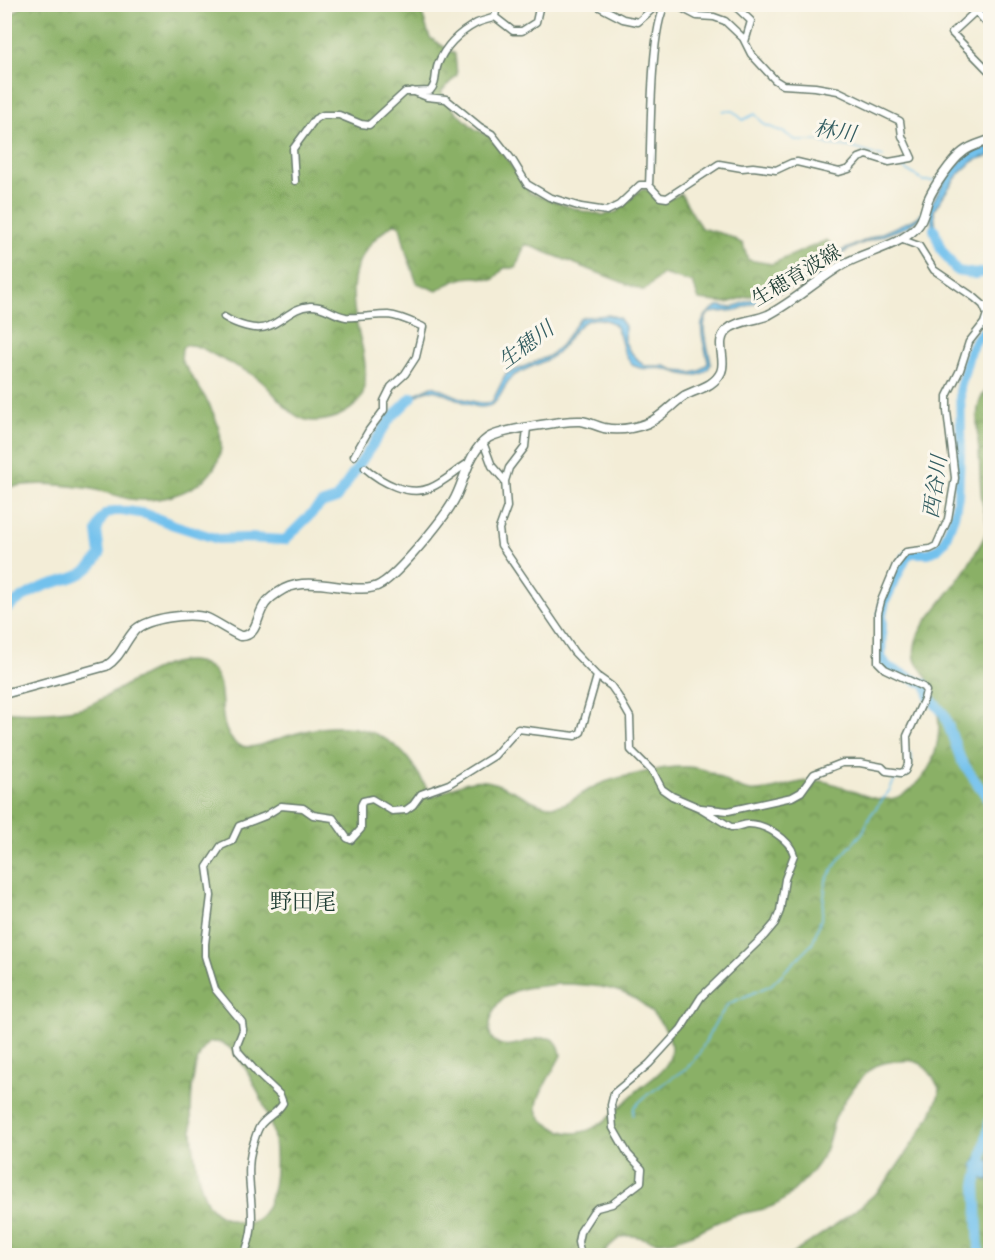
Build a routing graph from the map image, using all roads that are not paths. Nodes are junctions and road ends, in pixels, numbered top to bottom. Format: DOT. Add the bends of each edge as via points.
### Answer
graph roads {
  1 [pos="497,4"];
  2 [pos="540,4"];
  3 [pos="594,4"];
  4 [pos="658,4"];
  5 [pos="666,4"];
  6 [pos="674,4"];
  7 [pos="733,4"];
  8 [pos="982,4"];
  9 [pos="975,10"];
  10 [pos="495,16"];
  11 [pos="990,27"];
  12 [pos="745,42"];
  13 [pos="990,68"];
  14 [pos="412,91"];
  15 [pos="990,140"];
  16 [pos="295,181"];
  17 [pos="649,185"];
  18 [pos="900,239"];
  19 [pos="224,317"];
  20 [pos="527,428"];
  21 [pos="483,442"];
  22 [pos="354,456"];
  23 [pos="470,462"];
  24 [pos="365,468"];
  25 [pos="505,481"];
  26 [pos="597,676"];
  27 [pos="4,694"];
  28 [pos="700,808"];
  29 [pos="243,1256"];
  30 [pos="585,1256"];
  1 -- 10 [label="street"];
  2 -- 10 [label="street" via="536,21 522,32 513,31"];
  3 -- 4 [label="street" via="623,20 638,22"];
  5 -- 17 [label="street" via="659,22 656,51"];
  6 -- 12 [label="street" via="691,14 725,21"];
  7 -- 12 [label="street" via="751,21"];
  8 -- 9 [label="street"];
  9 -- 11 [label="street"];
  9 -- 13 [label="street" via="952,33"];
  10 -- 14 [label="street" via="478,22 451,42 437,66 436,82 430,91"];
  12 -- 17 [label="street" via="751,54 783,85 838,92 900,120 912,158 891,161 867,155 839,172 797,162 776,170 722,163 667,198 660,197"];
  14 -- 16 [label="street" via="400,94 369,125 336,115 315,119 293,149"];
  14 -- 17 [label="street" via="446,99 492,134 527,184 549,197 607,211 640,185"];
  15 -- 18 [label="main road, 生穂育波線" via="963,151 939,181 916,228"];
  18 -- 20 [label="main road, 生穂育波線" via="845,264 770,314 728,329 720,345 723,364 718,377 649,422 621,429 577,421"];
  18 -- 28 [label="street" via="919,246 934,270 975,298 987,314 966,348 947,396 955,478 948,519 936,546 909,550 902,556 880,600 878,662 926,691 906,736 908,764 901,773 842,763 814,774 801,792 792,797 728,811"];
  19 -- 22 [label="street" via="260,328 290,312 317,306 345,317 388,315 423,327 416,357 391,387 384,410"];
  20 -- 21 [label="main road, 生穂育波線" via="500,433"];
  20 -- 25 [label="street" via="525,447 512,463"];
  21 -- 23 [label="main road"];
  21 -- 25 [label="street" via="492,466"];
  23 -- 24 [label="street" via="438,485 418,491 383,483"];
  23 -- 27 [label="main road" via="447,512 380,585 366,589 317,583 288,587 265,604 252,633 244,637 196,616 152,621 136,629 114,661 106,666"];
  25 -- 26 [label="street" via="507,507 499,529 501,545 574,652"];
  26 -- 28 [label="street" via="611,686 630,717 630,745 634,754 653,772 666,793"];
  26 -- 29 [label="street" via="581,732 575,736 516,730 494,756 449,784 425,791 406,810 392,811 372,799 363,801 361,829 351,840 333,818 313,815 303,808 280,807 239,826 232,841 221,846 207,867 211,896 204,951 212,982 242,1022 238,1051 283,1103 260,1125 252,1147 252,1221 249,1245"];
  28 -- 30 [label="street" via="731,827 760,826 789,845 794,855 780,911 764,936 702,997 681,1029 614,1094 612,1128 642,1169 641,1182 612,1204 593,1212 578,1242"];
}
